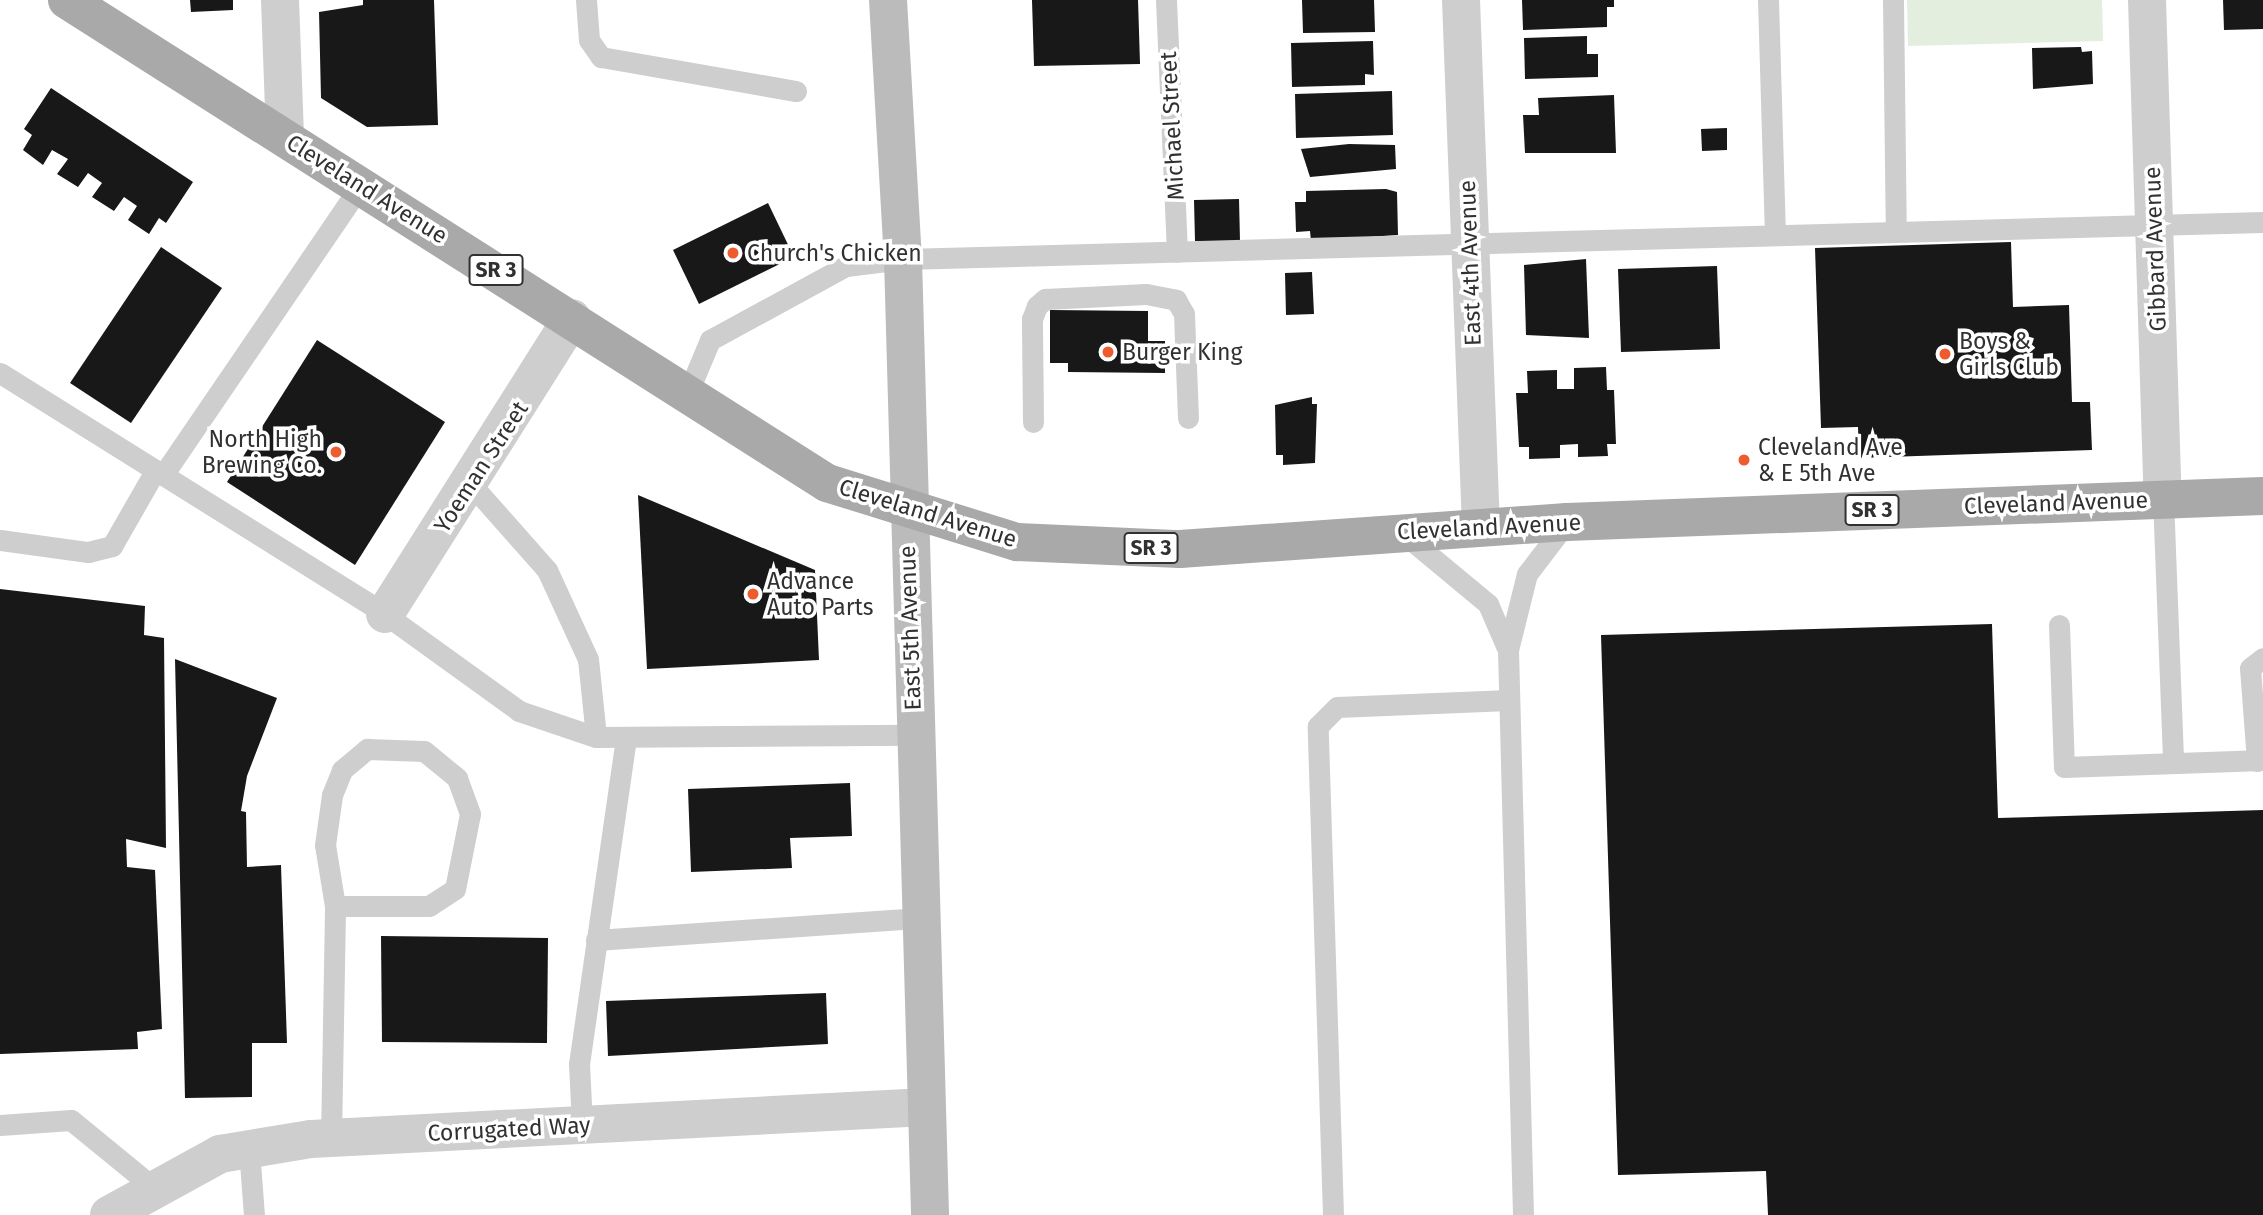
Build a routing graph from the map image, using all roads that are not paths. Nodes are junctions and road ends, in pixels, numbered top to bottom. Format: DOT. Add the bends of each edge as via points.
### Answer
graph roads {
  1 [pos="67,0"];
  2 [pos="280,0"];
  3 [pos="586,0"];
  4 [pos="888,0"];
  5 [pos="1166,0"];
  6 [pos="1461,0"];
  7 [pos="1768,0"];
  8 [pos="1894,0"];
  9 [pos="2147,0"];
  10 [pos="796,91"];
  11 [pos="285,138"];
  12 [pos="361,185"];
  13 [pos="2263,222"];
  14 [pos="2154,225"];
  15 [pos="1896,231"];
  16 [pos="1775,235"];
  17 [pos="1469,243"];
  18 [pos="1177,252"];
  19 [pos="903,259"];
  20 [pos="572,318"];
  21 [pos="0,373"];
  22 [pos="686,397"];
  23 [pos="1188,418"];
  24 [pos="1033,422"];
  25 [pos="159,473"];
  26 [pos="470,483"];
  27 [pos="2263,496"];
  28 [pos="2163,498"];
  29 [pos="906,510"];
  30 [pos="1567,522"];
  31 [pos="1481,527"];
  32 [pos="1401,531"];
  33 [pos="0,540"];
  34 [pos="385,614"];
  35 [pos="2059,625"];
  36 [pos="1508,650"];
  37 [pos="2263,658"];
  38 [pos="1509,700"];
  39 [pos="914,735"];
  40 [pos="596,737"];
  41 [pos="626,737"];
  42 [pos="2260,761"];
  43 [pos="2173,764"];
  44 [pos="335,906"];
  45 [pos="920,918"];
  46 [pos="596,940"];
  47 [pos="926,1107"];
  48 [pos="0,1125"];
  49 [pos="582,1125"];
  50 [pos="331,1139"];
  51 [pos="248,1150"];
  52 [pos="153,1187"];
  53 [pos="109,1215"];
  54 [pos="254,1215"];
  55 [pos="930,1215"];
  56 [pos="1333,1215"];
  57 [pos="1523,1215"];
  1 -- 11 [label="main road, Cleveland Avenue / SR 3"];
  2 -- 11 [label="street"];
  3 -- 10 [label="lane" via="589,40 601,57"];
  4 -- 19 [label="main road, East 5th Avenue"];
  5 -- 18 [label="lane, Michael Street"];
  6 -- 17 [label="street, East 4th Avenue"];
  7 -- 16 [label="lane"];
  8 -- 15 [label="lane"];
  9 -- 14 [label="street, Gibbard Avenue"];
  11 -- 12 [label="main road, Cleveland Avenue / SR 3"];
  12 -- 20 [label="main road, Cleveland Avenue / SR 3"];
  12 -- 25 [label="lane"];
  13 -- 14 [label="lane"];
  14 -- 15 [label="lane"];
  14 -- 28 [label="street, Gibbard Avenue"];
  15 -- 16 [label="lane"];
  16 -- 17 [label="lane"];
  17 -- 18 [label="lane"];
  17 -- 31 [label="street, East 4th Avenue"];
  18 -- 19 [label="lane"];
  19 -- 22 [label="lane" via="846,266 710,340"];
  19 -- 29 [label="main road, East 5th Avenue"];
  20 -- 22 [label="main road, Cleveland Avenue / SR 3"];
  20 -- 26 [label="street, Yoeman Street"];
  21 -- 25 [label="lane"];
  22 -- 29 [label="main road, Cleveland Avenue / SR 3" via="827,482"];
  23 -- 24 [label="lane" via="1184,314 1176,300 1146,294 1045,299 1037,306 1032,319"];
  25 -- 33 [label="lane" via="112,545 88,552"];
  25 -- 34 [label="lane"];
  26 -- 34 [label="street, Yoeman Street"];
  26 -- 40 [label="lane" via="547,570 588,659"];
  27 -- 28 [label="main road, Cleveland Avenue / SR 3"];
  28 -- 30 [label="main road, Cleveland Avenue / SR 3"];
  28 -- 43 [label="lane"];
  29 -- 32 [label="main road, Cleveland Avenue / SR 3" via="1017,542 1075,548 1180,548"];
  29 -- 39 [label="main road, East 5th Avenue"];
  30 -- 31 [label="main road, Cleveland Avenue / SR 3"];
  30 -- 36 [label="lane" via="1527,574"];
  31 -- 32 [label="main road, Cleveland Avenue / SR 3"];
  32 -- 36 [label="lane" via="1488,604"];
  34 -- 40 [label="lane" via="519,711"];
  35 -- 43 [label="lane" via="2064,766"];
  36 -- 38 [label="lane"];
  37 -- 42 [label="lane" via="2250,668"];
  38 -- 56 [label="lane" via="1337,707 1318,726"];
  38 -- 57 [label="lane"];
  39 -- 41 [label="lane"];
  39 -- 45 [label="main road, East 5th Avenue"];
  40 -- 41 [label="lane"];
  41 -- 46 [label="lane"];
  42 -- 43 [label="lane"];
  44 -- 44 [label="lane" via="325,845 332,795 342,770 367,749 424,751 457,778 470,814 455,889 429,906"];
  44 -- 50 [label="lane"];
  45 -- 46 [label="lane"];
  45 -- 47 [label="main road, East 5th Avenue"];
  46 -- 49 [label="lane" via="579,1064"];
  47 -- 49 [label="street, Corrugated Way"];
  47 -- 55 [label="main road, East 5th Avenue"];
  48 -- 52 [label="lane" via="71,1121"];
  49 -- 50 [label="street, Corrugated Way"];
  50 -- 51 [label="street, Corrugated Way"];
  51 -- 52 [label="street, Corrugated Way" via="220,1154"];
  51 -- 54 [label="lane"];
  52 -- 53 [label="street, Corrugated Way"];
}
